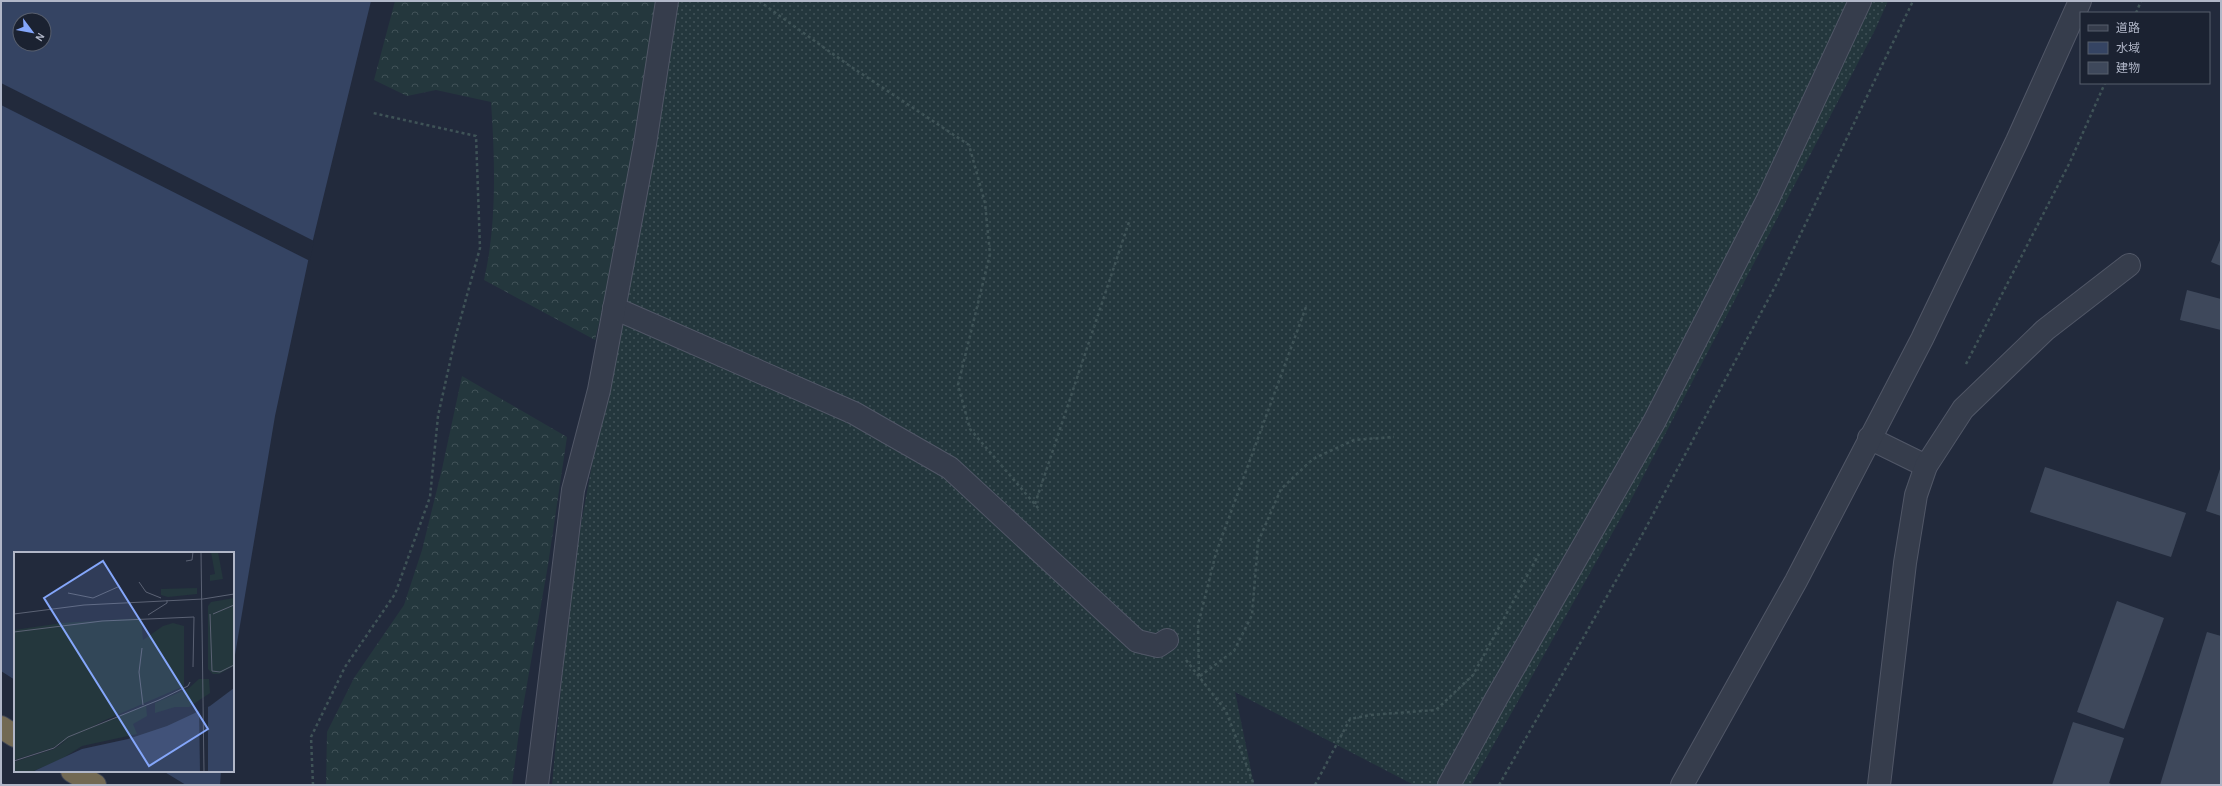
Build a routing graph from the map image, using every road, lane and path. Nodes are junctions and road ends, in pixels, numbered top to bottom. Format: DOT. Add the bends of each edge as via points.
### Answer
graph roads {
  1 [pos="667,1"];
  2 [pos="759,1"];
  3 [pos="1860,1"];
  4 [pos="1913,1"];
  5 [pos="2080,1"];
  6 [pos="2142,1"];
  7 [pos="2136,12"];
  8 [pos="2105,84"];
  9 [pos="373,113"];
  10 [pos="1130,219"];
  11 [pos="2128,265"];
  12 [pos="1306,307"];
  13 [pos="614,308"];
  14 [pos="1963,369"];
  15 [pos="1394,437"];
  16 [pos="1869,438"];
  17 [pos="1926,466"];
  18 [pos="1035,504"];
  19 [pos="1044,515"];
  20 [pos="1539,554"];
  21 [pos="1167,640"];
  22 [pos="1199,676"];
  23 [pos="1,727"];
  24 [pos="14,735"];
  25 [pos="74,772"];
  26 [pos="95,785"];
  27 [pos="313,785"];
  28 [pos="537,785"];
  29 [pos="1254,785"];
  30 [pos="1315,785"];
  31 [pos="1449,785"];
  32 [pos="1499,785"];
  33 [pos="1682,785"];
  34 [pos="1879,785"];
  1 -- 13 [label="street" via="645,144"];
  2 -- 18 [label="path" via="968,145 985,203 990,254 958,385 970,429"];
  3 -- 31 [label="street" via="1768,199 1654,422"];
  4 -- 32 [label="path" via="1777,283 1642,535"];
  5 -- 16 [label="street" via="2017,141 1925,332"];
  6 -- 7 [label="path"];
  8 -- 14 [label="path" via="2070,162"];
  9 -- 27 [label="path" via="476,136 480,248 456,334 438,416 430,496 395,594 345,667 311,737"];
  10 -- 18 [label="path"];
  11 -- 17 [label="street" via="2045,330 1963,409"];
  12 -- 22 [label="path" via="1216,553 1198,625"];
  13 -- 21 [label="street" via="854,413 950,468 1137,641 1158,646"];
  13 -- 28 [label="street" via="599,390 573,490"];
  15 -- 22 [label="path" via="1354,440 1313,459 1281,489 1258,542 1252,615 1234,651"];
  16 -- 17 [label="street"];
  16 -- 33 [label="street" via="1796,581"];
  17 -- 34 [label="street" via="1916,495 1905,563"];
  18 -- 19 [label="path"];
  20 -- 30 [label="path" via="1474,675 1436,710 1350,719"];
  21 -- 22 [label="path"];
  22 -- 29 [label="path" via="1226,711"];
  23 -- 24 [label="highway"];
  25 -- 26 [label="highway"];
}
